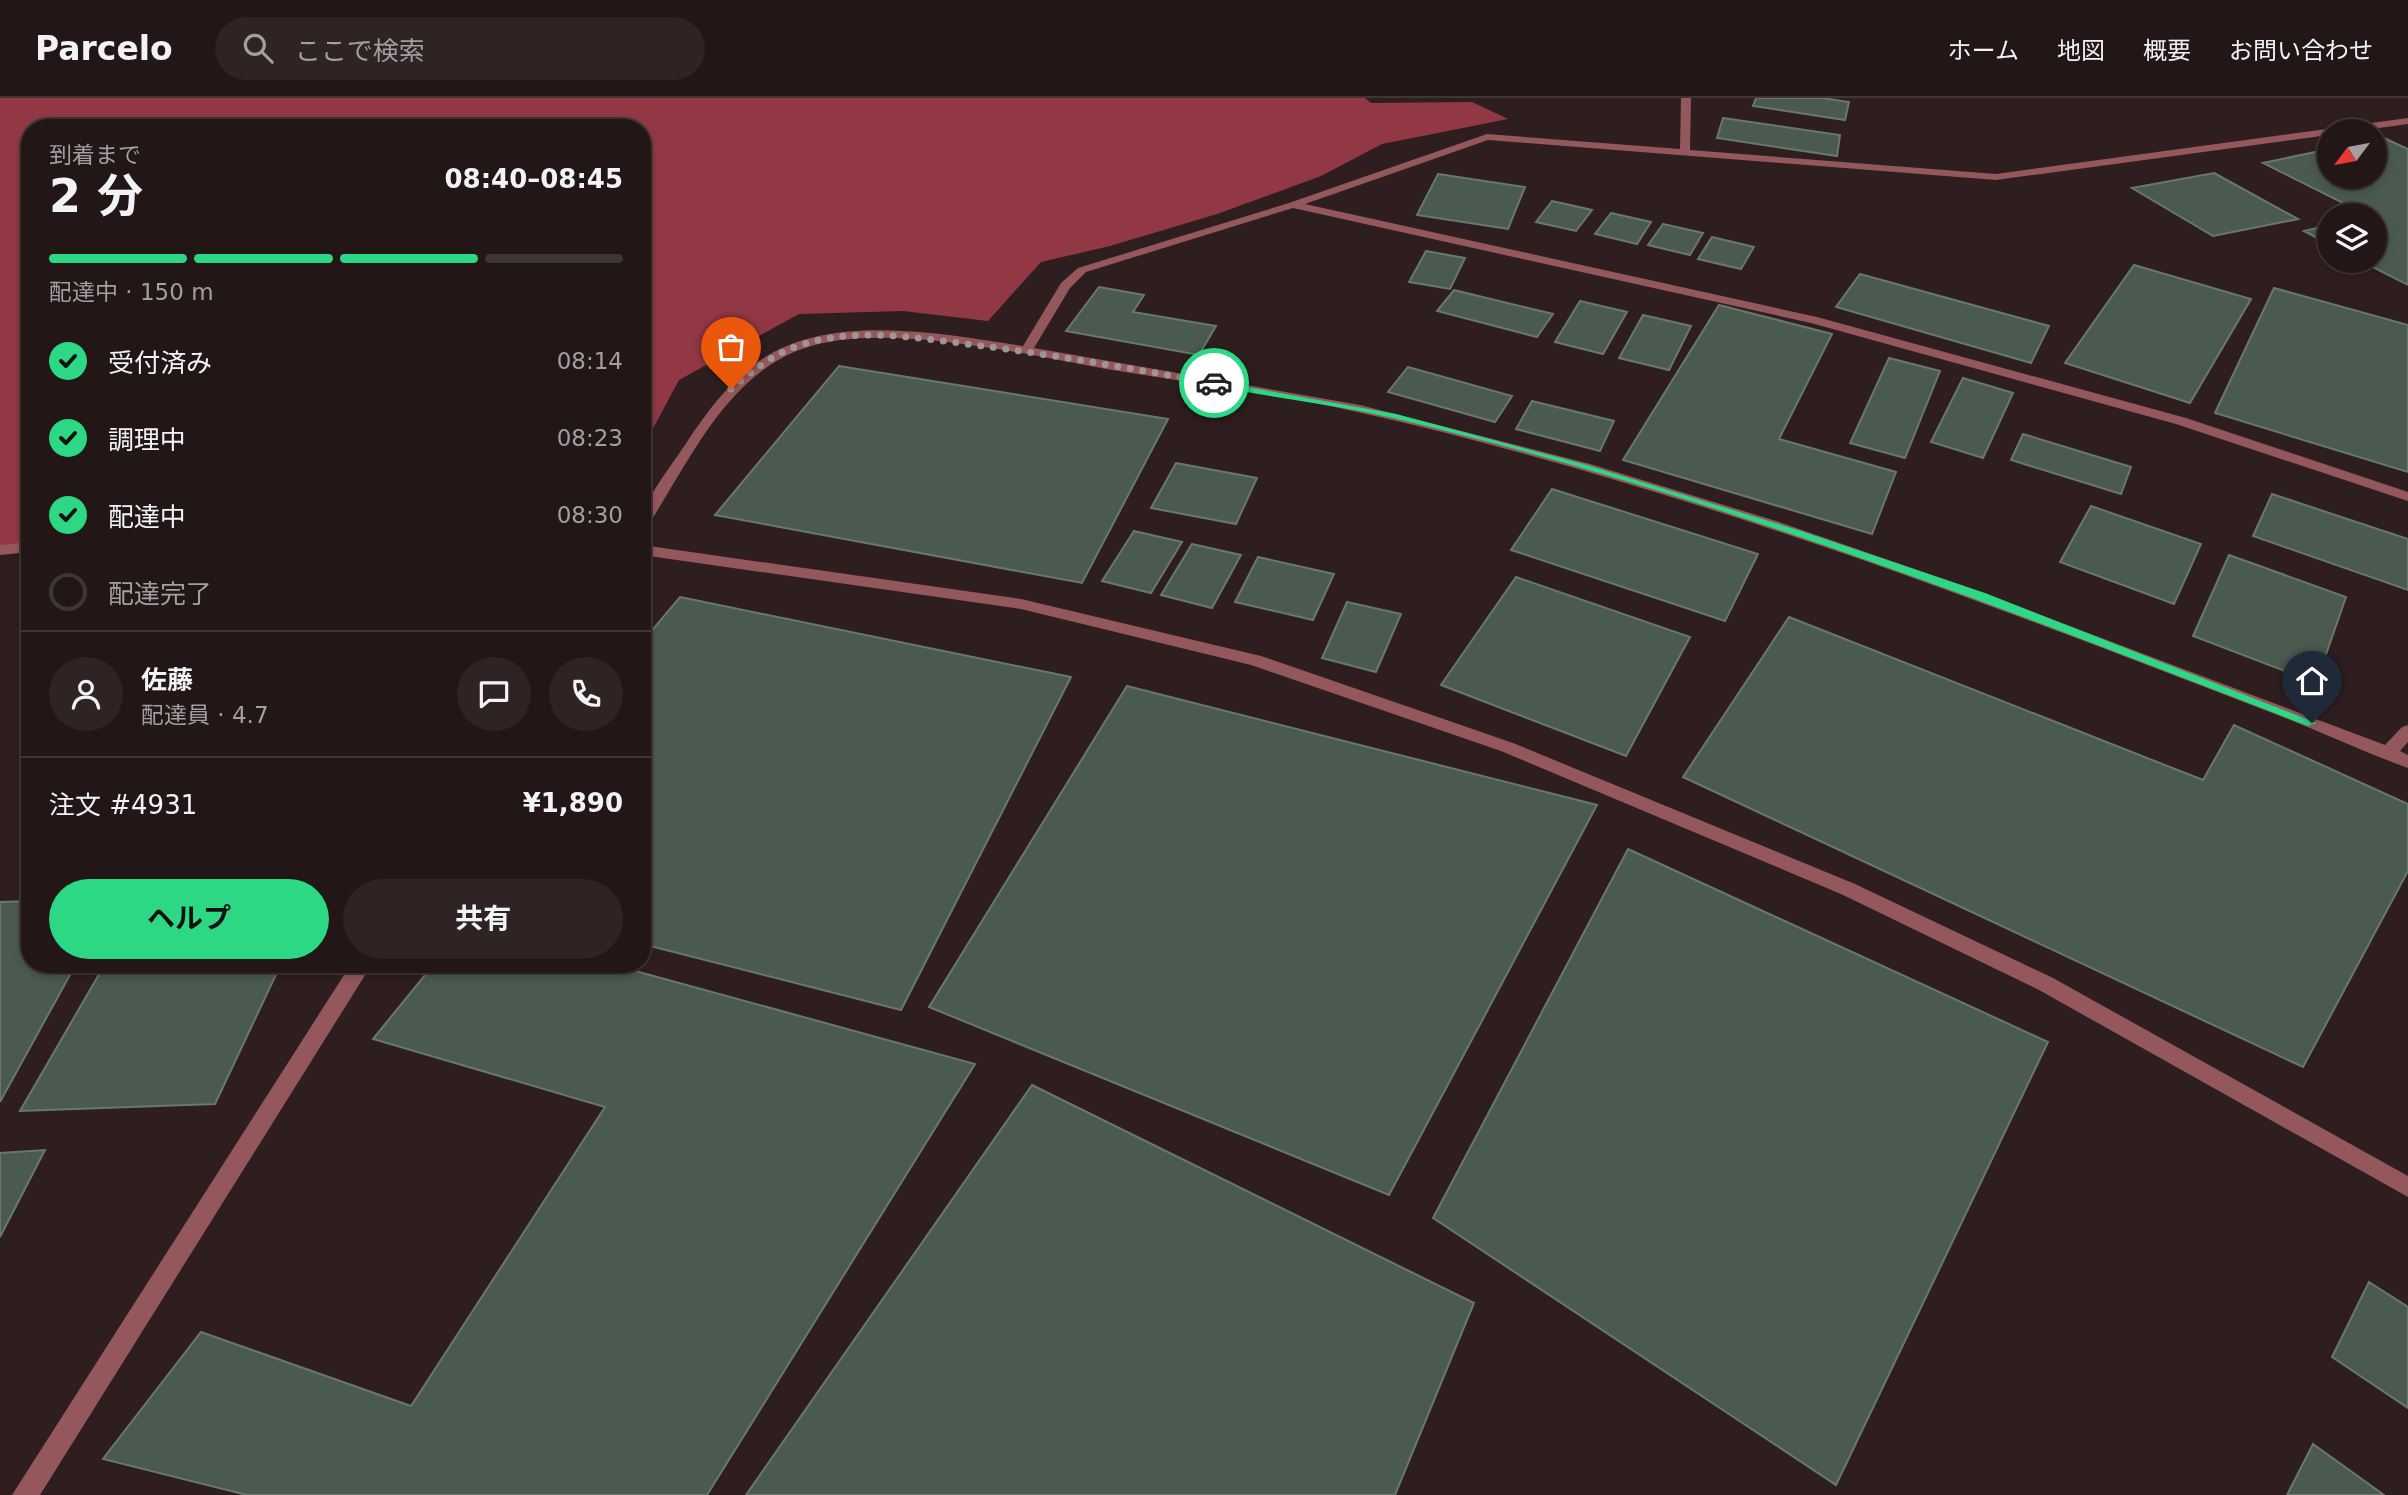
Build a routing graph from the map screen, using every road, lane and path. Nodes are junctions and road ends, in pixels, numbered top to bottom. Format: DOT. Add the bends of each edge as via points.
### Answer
graph roads {
  1 [pos="1686,98"];
  2 [pos="2408,121"];
  3 [pos="2387,124"];
  4 [pos="2317,134"];
  5 [pos="1685,152"];
  6 [pos="1293,205"];
  7 [pos="1026,351"];
  8 [pos="2408,498"];
  9 [pos="651,510"];
  10 [pos="21,548"];
  11 [pos="0,550"];
  12 [pos="651,551"];
  13 [pos="2408,731"];
  14 [pos="2388,753"];
  15 [pos="2408,762"];
  16 [pos="356,973"];
  17 [pos="2408,1187"];
  18 [pos="25,1495"];
  1 -- 5 [label="street"];
  2 -- 3 [label="street"];
  4 -- 5 [label="street" via="1996,177"];
  5 -- 6 [label="street" via="1487,137"];
  6 -- 7 [label="street" via="1082,270 1065,286"];
  6 -- 8 [label="street" via="1813,320 2180,421"];
  7 -- 9 [label="street" via="876,335 850,335 797,346 758,366 731,389"];
  7 -- 14 [label="street" via="1392,416 1584,467 1982,596"];
  10 -- 11 [label="street"];
  12 -- 17 [label="street" via="1021,604 1255,660 1507,747 1848,889 2046,984"];
  13 -- 14 [label="street"];
  14 -- 15 [label="street"];
  16 -- 18 [label="street"];
}
